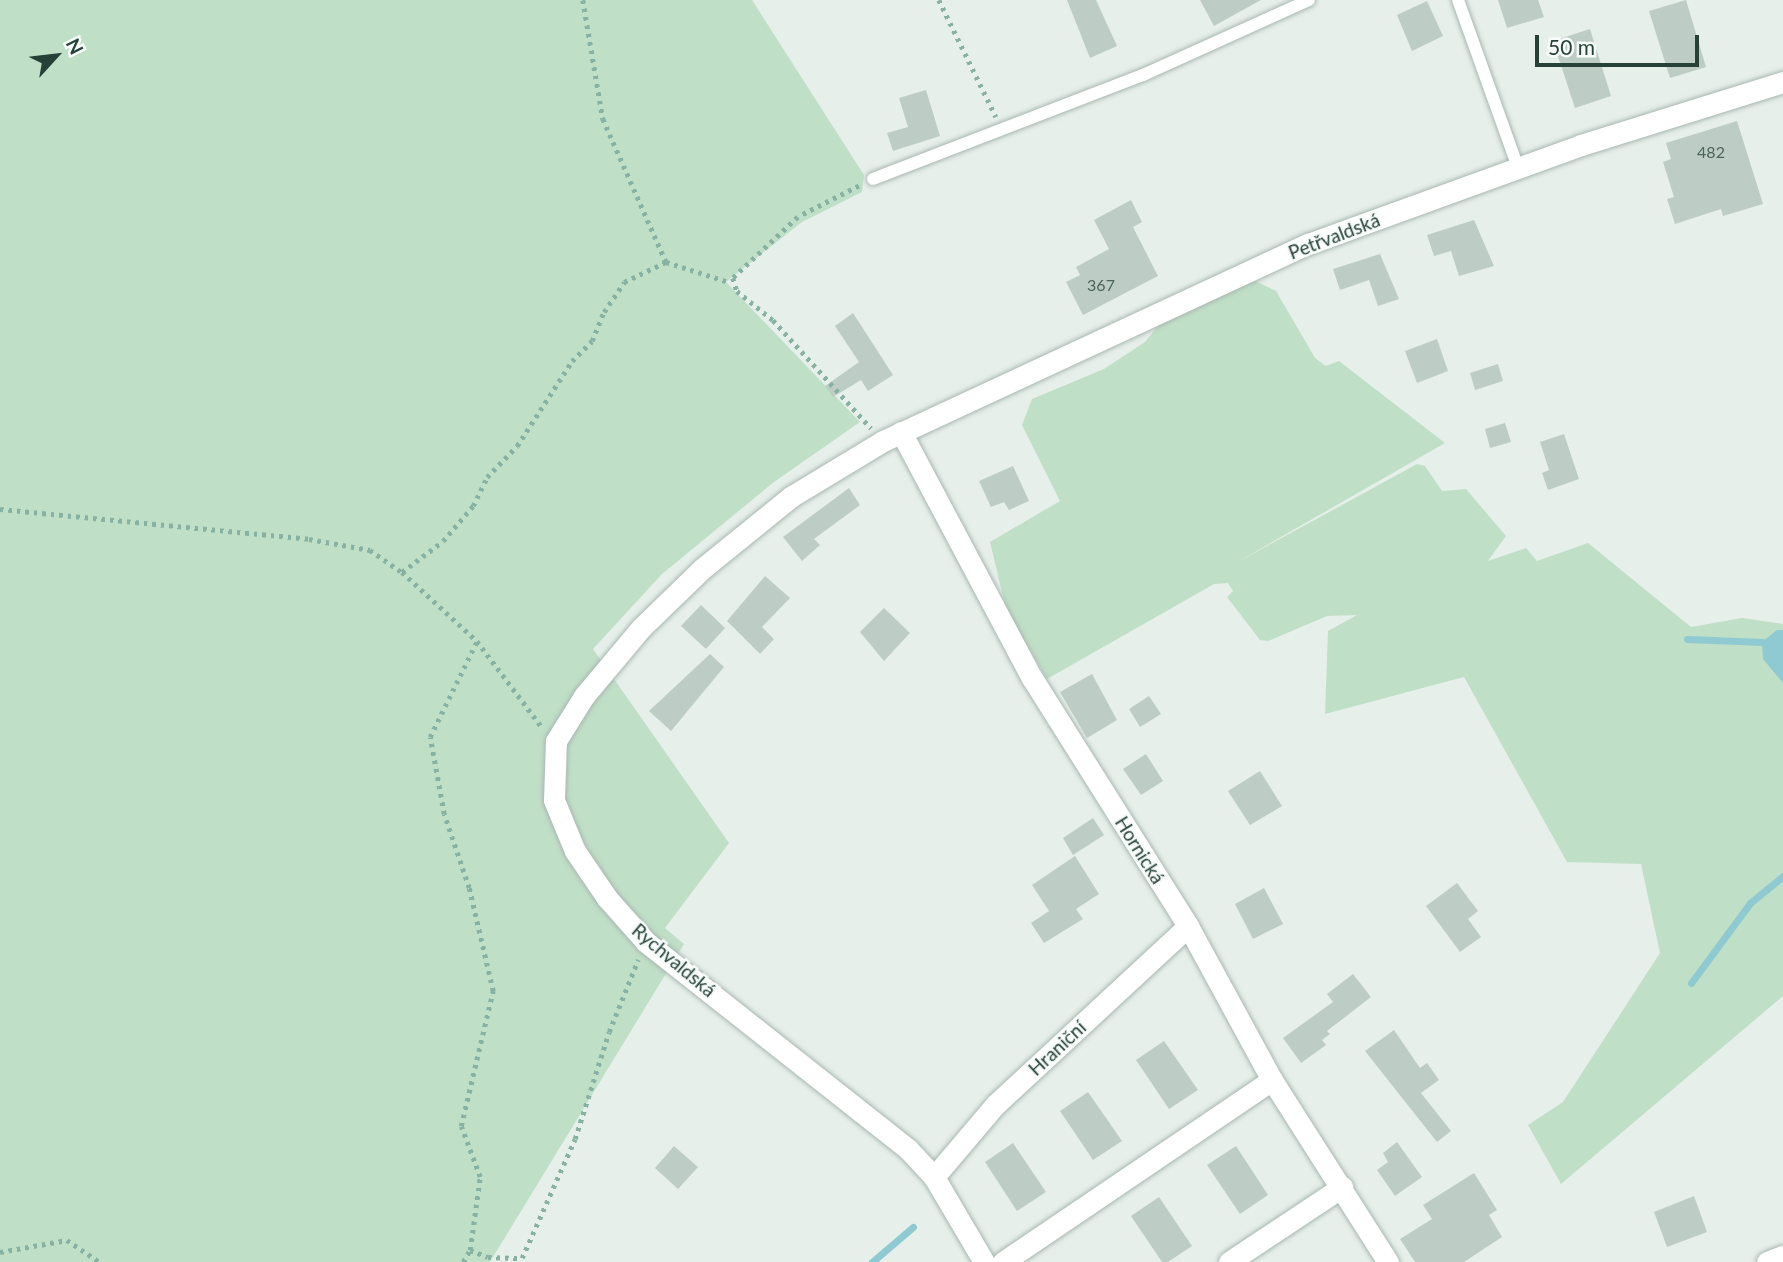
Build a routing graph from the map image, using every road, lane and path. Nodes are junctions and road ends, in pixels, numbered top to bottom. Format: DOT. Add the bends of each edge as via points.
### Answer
graph roads {
  1 [pos="583,0"];
  2 [pos="939,0"];
  3 [pos="1308,0"];
  4 [pos="1458,0"];
  5 [pos="1783,82"];
  6 [pos="1001,128"];
  7 [pos="1518,168"];
  8 [pos="873,179"];
  9 [pos="666,262"];
  10 [pos="726,281"];
  11 [pos="853,409"];
  12 [pos="901,432"];
  13 [pos="0,509"];
  14 [pos="402,572"];
  15 [pos="477,641"];
  16 [pos="556,741"];
  17 [pos="1188,926"];
  18 [pos="646,942"];
  19 [pos="1272,1080"];
  20 [pos="933,1177"];
  21 [pos="1342,1187"];
  22 [pos="470,1250"];
  23 [pos="0,1252"];
  24 [pos="1783,1256"];
  25 [pos="100,1262"];
  26 [pos="464,1262"];
  27 [pos="984,1262"];
  28 [pos="1003,1262"];
  29 [pos="1229,1262"];
  30 [pos="1388,1262"];
  31 [pos="1767,1262"];
  1 -- 9 [label="path" via="603,119"];
  2 -- 6 [label="path"];
  3 -- 6 [label="lane" via="1143,75"];
  4 -- 7 [label="lane"];
  5 -- 7 [label="street, Petřvaldská"];
  6 -- 8 [label="lane"];
  7 -- 12 [label="street, Petřvaldská" via="1308,244"];
  8 -- 11 [label="path" via="798,217 733,278 737,291 773,320"];
  9 -- 10 [label="path"];
  9 -- 14 [label="path" via="624,282 592,341 572,361 531,428 487,477 473,506 443,541"];
  12 -- 16 [label="street" via="792,496 703,568 641,628 592,686"];
  12 -- 17 [label="street, Hornická" via="1032,678"];
  13 -- 14 [label="path" via="309,539 370,550"];
  14 -- 15 [label="path"];
  15 -- 16 [label="path" via="533,718"];
  15 -- 22 [label="path" via="430,737 444,814 470,888 493,991 461,1126 481,1177"];
  16 -- 18 [label="street, Rychvaldská" via="554,800 575,851 607,898"];
  17 -- 19 [label="street, Hornická"];
  17 -- 20 [label="street, Hraniční" via="995,1105"];
  18 -- 20 [label="street, Rychvaldská" via="885,1128"];
  18 -- 22 [label="path" via="609,1031 575,1139 522,1258 488,1257"];
  19 -- 21 [label="street, Hornická"];
  19 -- 28 [label="street"];
  20 -- 27 [label="street, Rychvaldská"];
  21 -- 29 [label="street"];
  21 -- 30 [label="street, Hornická"];
  22 -- 26 [label="path"];
  23 -- 25 [label="path" via="67,1240"];
  24 -- 31 [label="street"];
}
